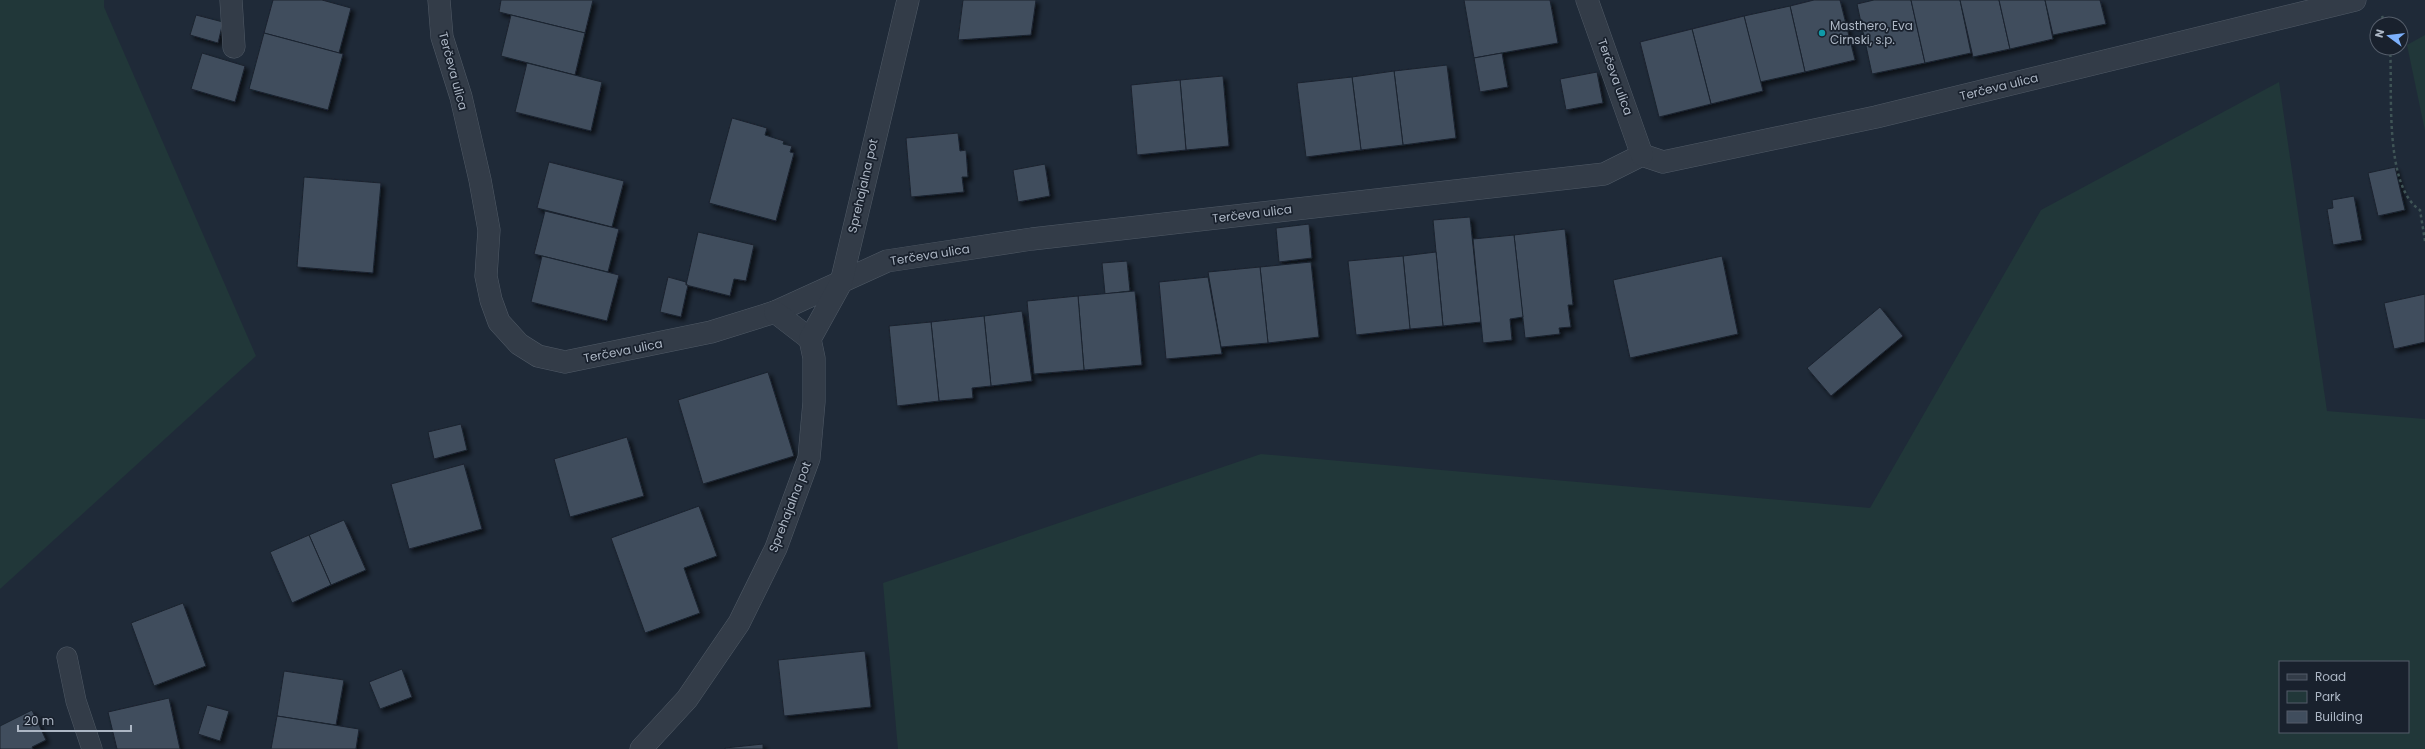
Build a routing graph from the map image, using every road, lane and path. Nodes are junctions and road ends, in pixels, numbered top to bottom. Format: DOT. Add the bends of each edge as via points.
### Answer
graph roads {
  1 [pos="231,0"];
  2 [pos="438,0"];
  3 [pos="908,0"];
  4 [pos="1587,0"];
  5 [pos="2355,0"];
  6 [pos="234,47"];
  7 [pos="2391,56"];
  8 [pos="1642,155"];
  9 [pos="2425,241"];
  10 [pos="841,283"];
  11 [pos="775,312"];
  12 [pos="810,339"];
  13 [pos="67,657"];
  14 [pos="92,749"];
  15 [pos="641,749"];
  1 -- 6 [label="street"];
  2 -- 11 [label="street, Terčeva ulica" via="442,37 461,97 489,230 486,276 490,300 499,322 518,344 538,356 565,362 711,332"];
  3 -- 10 [label="street, Sprehajalna pot"];
  4 -- 8 [label="street, Terčeva ulica"];
  5 -- 8 [label="street, Terčeva ulica" via="1876,117 1663,162"];
  7 -- 9 [label="path" via="2392,79 2389,116 2392,144 2404,195 2410,204 2420,210"];
  8 -- 10 [label="street, Terčeva ulica" via="1604,174 1032,239 887,261"];
  10 -- 11 [label="street, Terčeva ulica"];
  10 -- 12 [label="street, Sprehajalna pot"];
  11 -- 12 [label="street"];
  12 -- 15 [label="street, Sprehajalna pot" via="814,358 814,402 809,458 776,548 739,623 687,699"];
  13 -- 14 [label="lane" via="76,701"];
}
